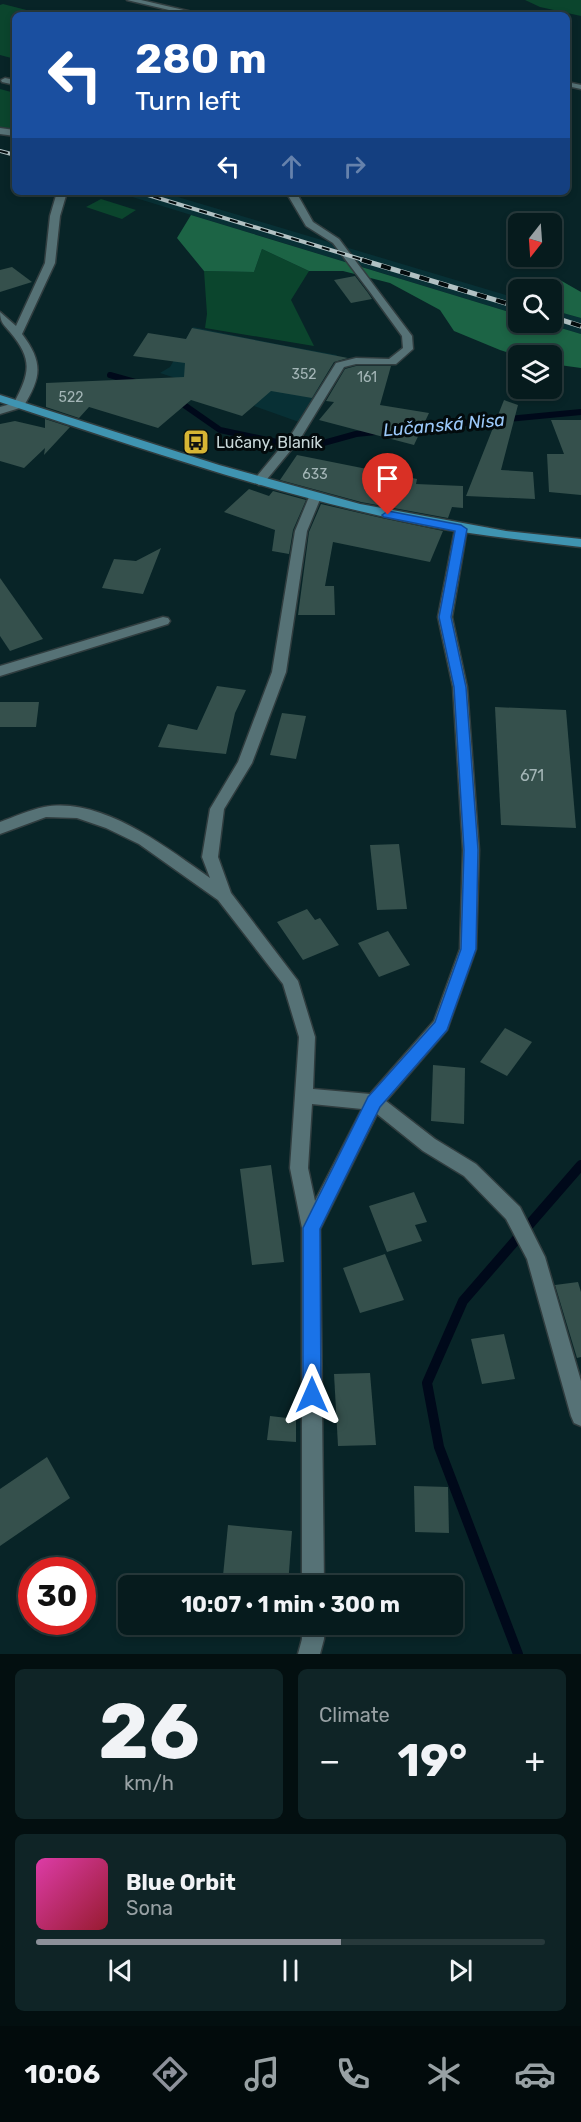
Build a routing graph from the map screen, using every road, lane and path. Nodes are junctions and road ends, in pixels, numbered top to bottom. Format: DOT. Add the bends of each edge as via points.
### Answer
graph roads {
  1 [pos="131,0"];
  2 [pos="187,12"];
  3 [pos="5,80"];
  4 [pos="12,82"];
  5 [pos="61,195"];
  6 [pos="293,195"];
  7 [pos="0,315"];
  8 [pos="17,334"];
  9 [pos="0,398"];
  10 [pos="19,405"];
  11 [pos="0,411"];
  12 [pos="259,481"];
  13 [pos="315,497"];
  14 [pos="461,529"];
  15 [pos="581,543"];
  16 [pos="163,621"];
  17 [pos="0,671"];
  18 [pos="0,828"];
  19 [pos="224,896"];
  20 [pos="303,1096"];
  21 [pos="374,1102"];
  22 [pos="312,1228"];
  23 [pos="581,1416"];
  24 [pos="313,1575"];
  25 [pos="313,1635"];
  26 [pos="309,1654"];
  1 -- 2 [label="street"];
  3 -- 4 [label="street"];
  5 -- 8 [label="street" via="50,263"];
  6 -- 12 [label="street" via="309,224 336,241 374,290 407,336 408,348 392,362 356,361 340,365 296,437"];
  7 -- 8 [label="street"];
  8 -- 10 [label="street" via="29,354 33,374"];
  9 -- 10 [label="main road"];
  10 -- 11 [label="street"];
  10 -- 12 [label="main road"];
  12 -- 13 [label="main road"];
  13 -- 14 [label="main road"];
  13 -- 19 [label="street" via="301,531 279,672 245,764 217,809 210,857"];
  14 -- 15 [label="main road"];
  14 -- 21 [label="street" via="445,617 460,687 471,839 468,949 441,1025"];
  16 -- 17 [label="street"];
  18 -- 19 [label="street" via="45,812 78,813 144,840"];
  19 -- 20 [label="street" via="290,981 307,1037"];
  20 -- 21 [label="street"];
  20 -- 22 [label="street" via="299,1168"];
  21 -- 22 [label="street"];
  21 -- 23 [label="street" via="429,1145 470,1170 513,1213 536,1257"];
  22 -- 24 [label="street"];
  25 -- 26 [label="street"];
}
